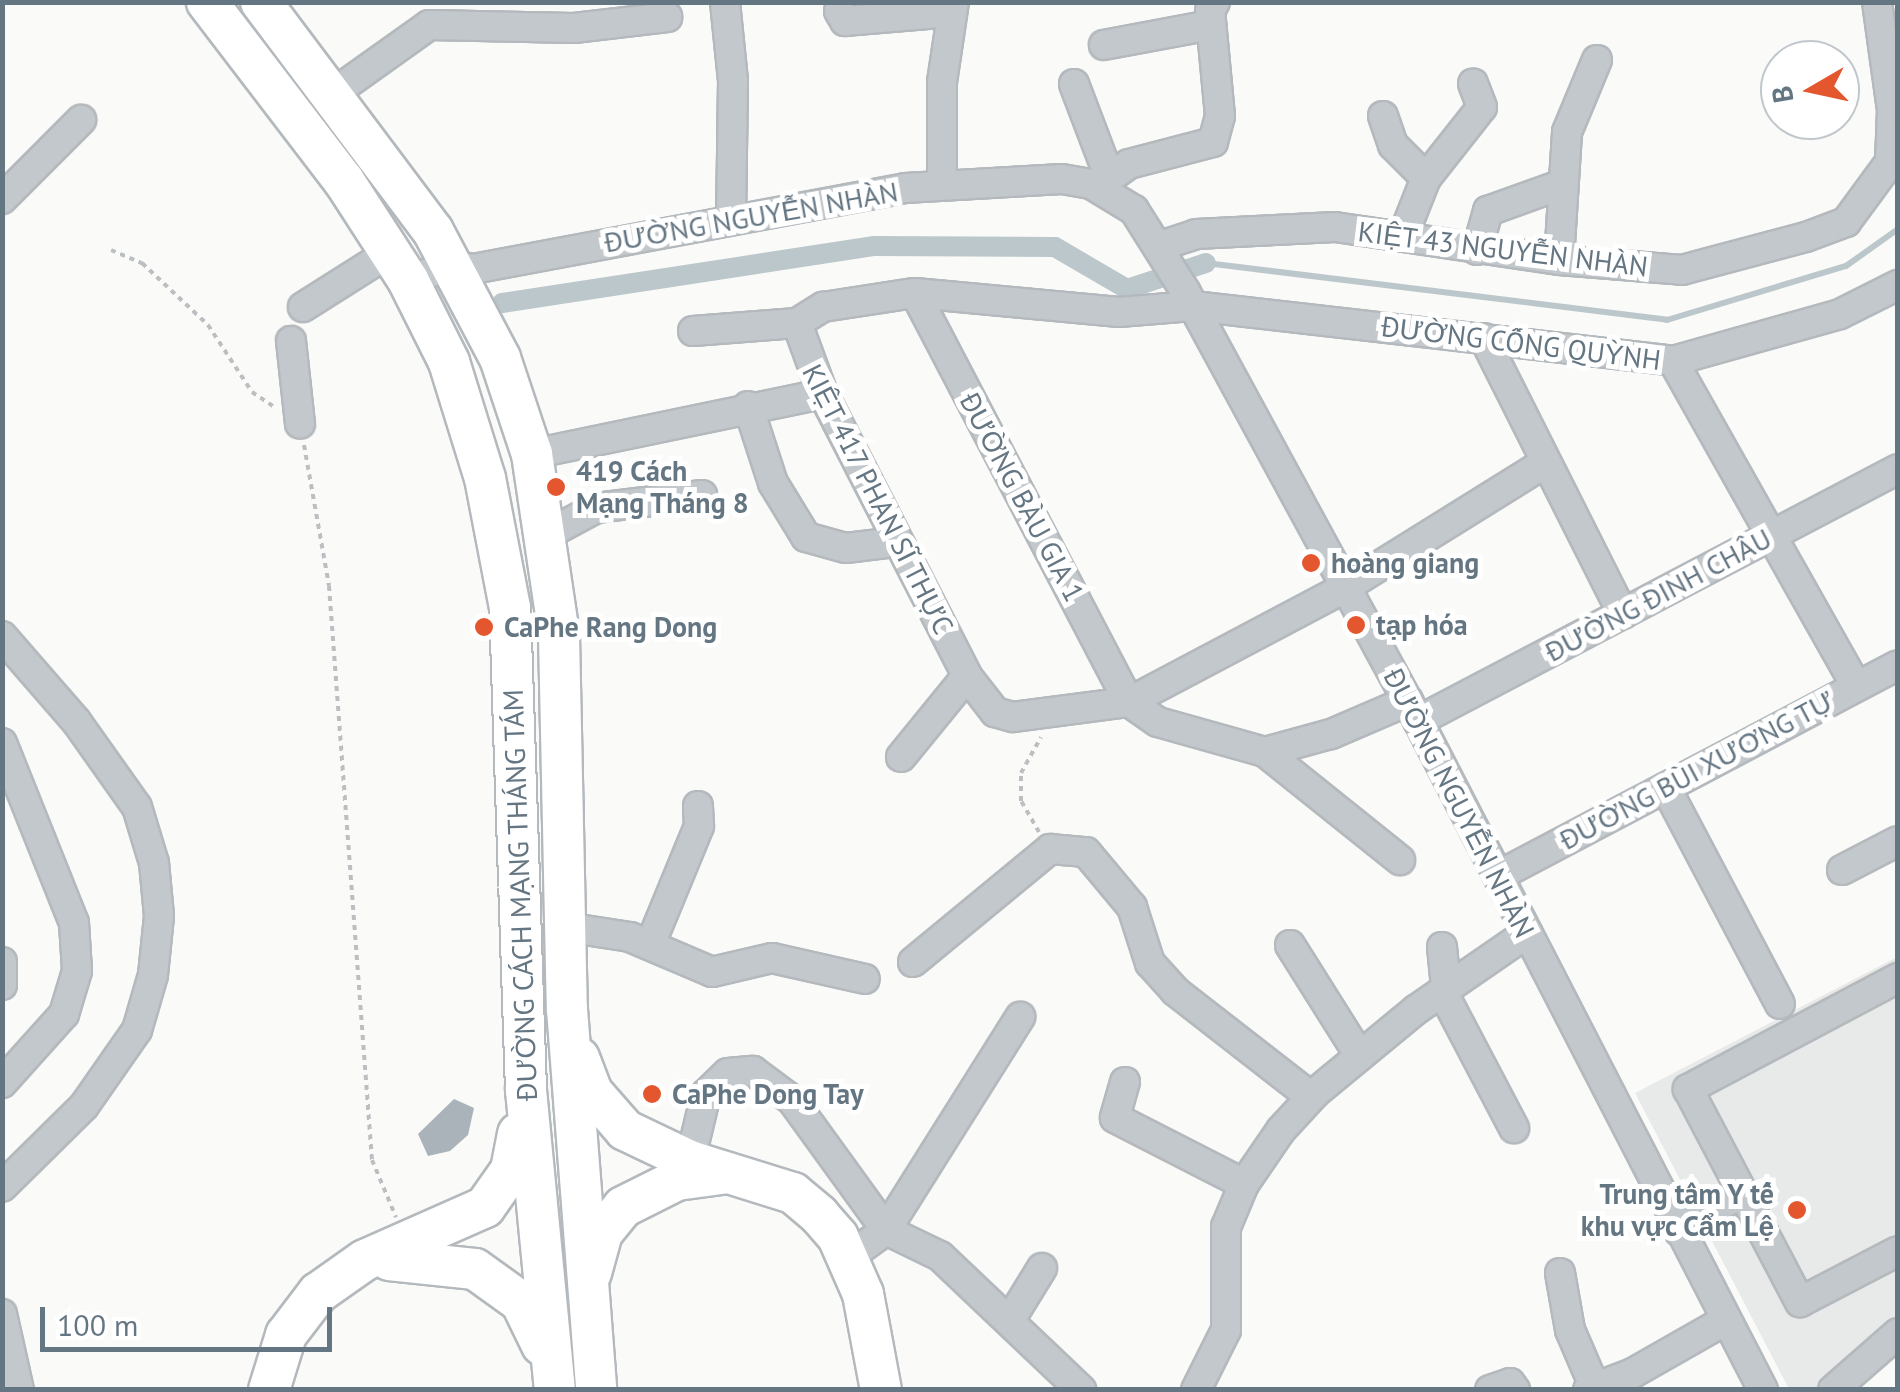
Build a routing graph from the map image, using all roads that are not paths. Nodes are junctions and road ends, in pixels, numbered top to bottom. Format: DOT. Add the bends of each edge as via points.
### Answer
graph roads {
  1 [pos="207,2"];
  2 [pos="262,2"];
  3 [pos="725,2"];
  4 [pos="1877,2"];
  5 [pos="953,8"];
  6 [pos="839,11"];
  7 [pos="1212,11"];
  8 [pos="425,15"];
  9 [pos="667,17"];
  10 [pos="1104,46"];
  11 [pos="1597,60"];
  12 [pos="1074,84"];
  13 [pos="1473,84"];
  14 [pos="331,95"];
  15 [pos="1383,116"];
  16 [pos="81,120"];
  17 [pos="1426,178"];
  18 [pos="1103,181"];
  19 [pos="1563,184"];
  20 [pos="942,186"];
  21 [pos="2,199"];
  22 [pos="731,218"];
  23 [pos="1404,236"];
  24 [pos="1162,250"];
  25 [pos="1478,250"];
  26 [pos="1559,260"];
  27 [pos="452,265"];
  28 [pos="399,266"];
  29 [pos="1898,286"];
  30 [pos="915,293"];
  31 [pos="1189,298"];
  32 [pos="304,307"];
  33 [pos="797,324"];
  34 [pos="693,331"];
  35 [pos="1484,338"];
  36 [pos="291,341"];
  37 [pos="1672,361"];
  38 [pos="823,394"];
  39 [pos="748,406"];
  40 [pos="300,424"];
  41 [pos="532,454"];
  42 [pos="1545,463"];
  43 [pos="1898,469"];
  44 [pos="702,494"];
  45 [pos="548,534"];
  46 [pos="1769,536"];
  47 [pos="896,542"];
  48 [pos="1344,588"];
  49 [pos="1624,614"];
  50 [pos="8,654"];
  51 [pos="1898,665"];
  52 [pos="967,676"];
  53 [pos="1856,686"];
  54 [pos="1129,702"];
  55 [pos="1413,710"];
  56 [pos="2,744"];
  57 [pos="1264,752"];
  58 [pos="901,757"];
  59 [pos="1666,788"];
  60 [pos="698,806"];
  61 [pos="1898,842"];
  62 [pos="1400,860"];
  63 [pos="1842,870"];
  64 [pos="1498,876"];
  65 [pos="565,927"];
  66 [pos="1527,933"];
  67 [pos="650,945"];
  68 [pos="1290,945"];
  69 [pos="1442,948"];
  70 [pos="2,962"];
  71 [pos="913,962"];
  72 [pos="1898,978"];
  73 [pos="866,979"];
  74 [pos="2,984"];
  75 [pos="1444,989"];
  76 [pos="1780,1004"];
  77 [pos="567,1009"];
  78 [pos="1020,1017"];
  79 [pos="1360,1056"];
  80 [pos="1125,1082"];
  81 [pos="2,1083"];
  82 [pos="526,1090"];
  83 [pos="1313,1095"];
  84 [pos="1514,1128"];
  85 [pos="690,1161"];
  86 [pos="740,1173"];
  87 [pos="1244,1184"];
  88 [pos="2,1187"];
  89 [pos="1742,1192"];
  90 [pos="886,1230"];
  91 [pos="1679,1231"];
  92 [pos="1898,1251"];
  93 [pos="850,1257"];
  94 [pos="365,1260"];
  95 [pos="1042,1268"];
  96 [pos="1560,1273"];
  97 [pos="2,1314"];
  98 [pos="586,1315"];
  99 [pos="1010,1320"];
  100 [pos="1726,1320"];
  101 [pos="1898,1333"];
  102 [pos="554,1381"];
  103 [pos="1591,1389"];
  104 [pos="19,1390"];
  105 [pos="269,1390"];
  106 [pos="596,1390"];
  107 [pos="882,1390"];
  108 [pos="1081,1390"];
  109 [pos="1196,1390"];
  110 [pos="1490,1390"];
  111 [pos="1514,1390"];
  112 [pos="1762,1390"];
  113 [pos="1833,1390"];
  1 -- 28 [label="highway, ĐƯỜNG CÁCH MẠNG THÁNG TÁM"];
  2 -- 14 [label="highway, ĐƯỜNG CÁCH MẠNG THÁNG TÁM"];
  3 -- 22 [label="street" via="733,81"];
  4 -- 26 [label="street, KIỆT 43 NGUYỄN NHÀN" via="1892,110 1890,162 1846,222 1682,270"];
  5 -- 6 [label="street" via="846,22"];
  5 -- 20 [label="street" via="942,82"];
  7 -- 10 [label="street"];
  7 -- 18 [label="street, ĐƯỜNG NGUYỄN NHÀN" via="1220,116 1212,142"];
  8 -- 9 [label="street" via="574,28"];
  8 -- 14 [label="street"];
  11 -- 19 [label="street" via="1567,132"];
  12 -- 18 [label="street"];
  13 -- 17 [label="street" via="1482,107"];
  14 -- 27 [label="highway, ĐƯỜNG CÁCH MẠNG THÁNG TÁM"];
  15 -- 17 [label="street" via="1393,145"];
  16 -- 21 [label="street"];
  17 -- 23 [label="street"];
  18 -- 20 [label="street, ĐƯỜNG NGUYỄN NHÀN" via="1024,178"];
  18 -- 24 [label="street, ĐƯỜNG NGUYỄN NHÀN"];
  19 -- 25 [label="street" via="1488,212"];
  19 -- 26 [label="street"];
  20 -- 22 [label="street, ĐƯỜNG NGUYỄN NHÀN"];
  22 -- 27 [label="street, ĐƯỜNG NGUYỄN NHÀN" via="474,269"];
  23 -- 24 [label="street, KIỆT 43 NGUYỄN NHÀN" via="1262,228 1196,234"];
  23 -- 25 [label="street, KIỆT 43 NGUYỄN NHÀN"];
  24 -- 31 [label="street, ĐƯỜNG NGUYỄN NHÀN"];
  25 -- 26 [label="street, KIỆT 43 NGUYỄN NHÀN"];
  27 -- 28 [label="street, ĐƯỜNG NGUYỄN NHÀN"];
  27 -- 41 [label="highway, ĐƯỜNG CÁCH MẠNG THÁNG TÁM" via="500,358"];
  28 -- 32 [label="street, ĐƯỜNG NGUYỄN NHÀN"];
  28 -- 82 [label="highway, ĐƯỜNG CÁCH MẠNG THÁNG TÁM" via="470,420 501,544 512,661"];
  29 -- 37 [label="street, ĐƯỜNG CỐNG QUỲNH" via="1824,320"];
  30 -- 31 [label="street, ĐƯỜNG CỐNG QUỲNH" via="1119,312"];
  30 -- 33 [label="street" via="823,307"];
  30 -- 54 [label="street, ĐƯỜNG BÀU GIA 1"];
  31 -- 35 [label="street, ĐƯỜNG CỐNG QUỲNH"];
  31 -- 48 [label="street, ĐƯỜNG NGUYỄN NHÀN"];
  33 -- 34 [label="street"];
  33 -- 38 [label="street, KIỆT 417 PHAN SĨ THỰC"];
  35 -- 37 [label="street, ĐƯỜNG CỐNG QUỲNH"];
  35 -- 42 [label="street"];
  36 -- 40 [label="street"];
  37 -- 46 [label="street"];
  38 -- 39 [label="street"];
  38 -- 47 [label="street, KIỆT 417 PHAN SĨ THỰC"];
  39 -- 41 [label="street"];
  39 -- 47 [label="street" via="774,484 806,537 846,548"];
  41 -- 45 [label="highway, ĐƯỜNG CÁCH MẠNG THÁNG TÁM"];
  42 -- 48 [label="street"];
  42 -- 49 [label="street"];
  43 -- 46 [label="street, ĐƯỜNG ĐINH CHÂU"];
  44 -- 45 [label="street" via="596,508"];
  45 -- 65 [label="highway, ĐƯỜNG CÁCH MẠNG THÁNG TÁM" via="558,635"];
  46 -- 49 [label="street, ĐƯỜNG ĐINH CHÂU"];
  46 -- 53 [label="street"];
  47 -- 52 [label="street, KIỆT 417 PHAN SĨ THỰC"];
  48 -- 54 [label="street"];
  48 -- 55 [label="street, ĐƯỜNG NGUYỄN NHÀN"];
  49 -- 55 [label="street, ĐƯỜNG ĐINH CHÂU"];
  50 -- 88 [label="street" via="76,721 136,807 154,863 159,916 153,976 137,1030 84,1106"];
  51 -- 53 [label="street, ĐƯỜNG BÙI XƯƠNG TỰ"];
  52 -- 54 [label="street, KIỆT 417 PHAN SĨ THỰC" via="996,712 1013,717"];
  52 -- 58 [label="street"];
  53 -- 59 [label="street, ĐƯỜNG BÙI XƯƠNG TỰ"];
  54 -- 57 [label="street" via="1158,722"];
  55 -- 57 [label="street, ĐƯỜNG ĐINH CHÂU"];
  55 -- 64 [label="street, ĐƯỜNG NGUYỄN NHÀN"];
  56 -- 81 [label="street" via="74,923 77,971 64,1014"];
  57 -- 62 [label="street"];
  59 -- 64 [label="street, ĐƯỜNG BÙI XƯƠNG TỰ"];
  59 -- 76 [label="street"];
  60 -- 67 [label="street" via="699,826"];
  61 -- 63 [label="street"];
  64 -- 66 [label="street, ĐƯỜNG NGUYỄN NHÀN"];
  65 -- 67 [label="street"];
  65 -- 77 [label="highway, ĐƯỜNG CÁCH MẠNG THÁNG TÁM"];
  66 -- 75 [label="street"];
  66 -- 91 [label="street, ĐƯỜNG NGUYỄN NHÀN"];
  67 -- 73 [label="street" via="712,972 772,958"];
  68 -- 79 [label="street"];
  69 -- 75 [label="street"];
  70 -- 74 [label="street"];
  71 -- 83 [label="street" via="1050,849 1086,852 1132,906 1150,962 1176,991"];
  72 -- 89 [label="street" via="1688,1089"];
  75 -- 79 [label="street"];
  75 -- 84 [label="street"];
  77 -- 85 [label="highway" via="581,1068 605,1112 625,1130"];
  77 -- 98 [label="highway, ĐƯỜNG CÁCH MẠNG THÁNG TÁM"];
  78 -- 90 [label="street"];
  79 -- 83 [label="street"];
  80 -- 87 [label="street" via="1115,1118"];
  82 -- 94 [label="highway" via="511,1170 499,1193 468,1219"];
  82 -- 102 [label="highway, ĐƯỜNG CÁCH MẠNG THÁNG TÁM"];
  83 -- 87 [label="street"];
  85 -- 86 [label="highway"];
  85 -- 90 [label="street" via="706,1094 728,1073 753,1071 792,1100"];
  86 -- 93 [label="highway" via="793,1193 820,1215"];
  86 -- 98 [label="highway" via="677,1180 623,1207 592,1259"];
  87 -- 109 [label="street" via="1226,1226 1226,1330"];
  89 -- 91 [label="street"];
  89 -- 92 [label="street" via="1800,1302"];
  90 -- 93 [label="street"];
  90 -- 99 [label="street" via="940,1256"];
  91 -- 100 [label="street, ĐƯỜNG NGUYỄN NHÀN"];
  93 -- 107 [label="highway"];
  94 -- 102 [label="highway" via="443,1261 498,1282 534,1324"];
  94 -- 105 [label="highway" via="298,1313 274,1362"];
  95 -- 99 [label="street"];
  96 -- 103 [label="street" via="1570,1330"];
  97 -- 104 [label="street"];
  98 -- 106 [label="highway, ĐƯỜNG CÁCH MẠNG THÁNG TÁM"];
  99 -- 108 [label="street"];
  100 -- 103 [label="street"];
  100 -- 112 [label="street, ĐƯỜNG NGUYỄN NHÀN"];
  101 -- 113 [label="street"];
  110 -- 111 [label="street" via="1510,1383"];
}
